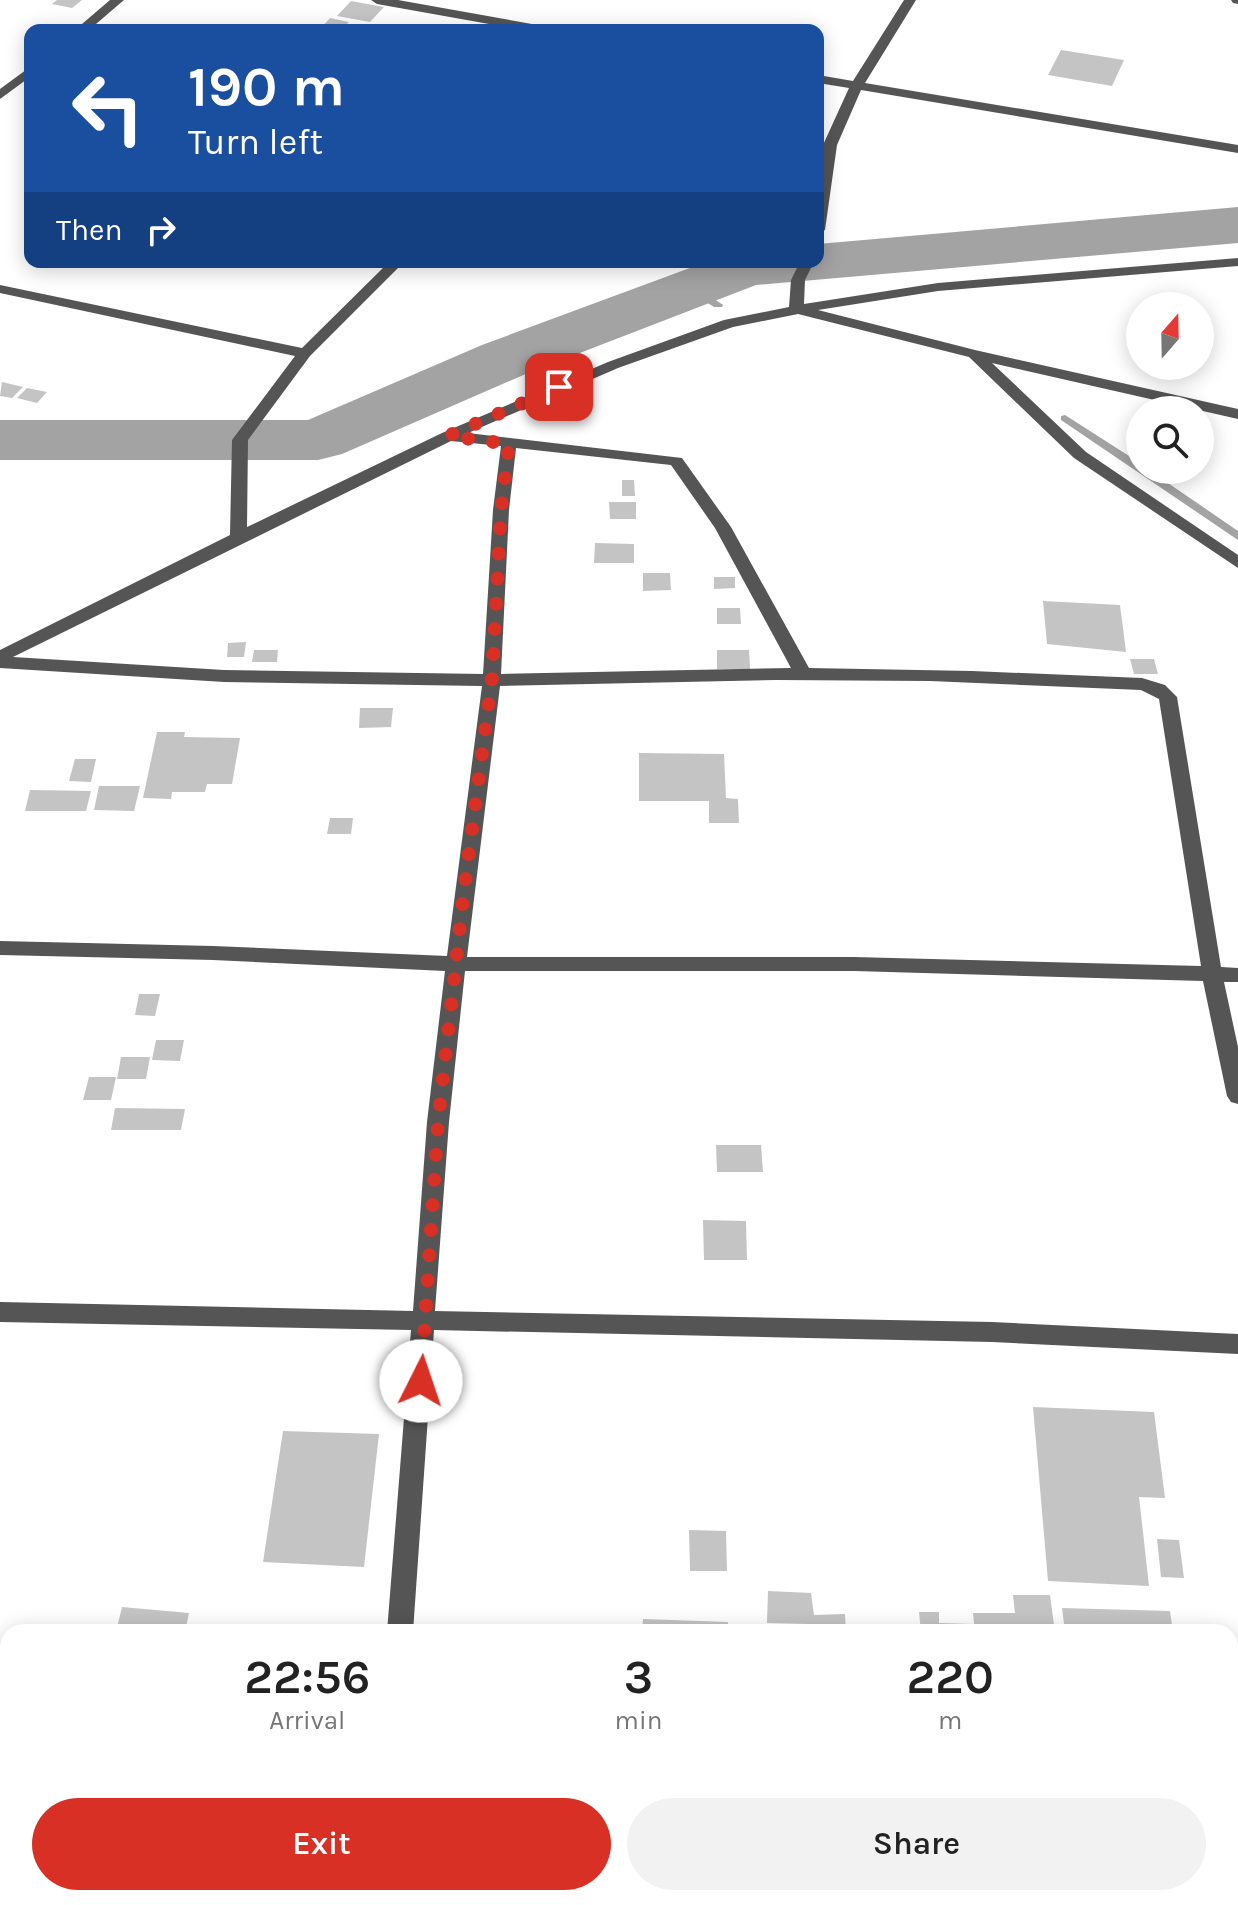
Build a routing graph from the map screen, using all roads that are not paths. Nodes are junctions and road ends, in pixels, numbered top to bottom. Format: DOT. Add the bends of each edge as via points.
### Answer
graph roads {
  1 [pos="118,0"];
  2 [pos="377,0"];
  3 [pos="910,0"];
  4 [pos="88,24"];
  5 [pos="510,24"];
  6 [pos="24,75"];
  7 [pos="824,80"];
  8 [pos="856,86"];
  9 [pos="2,91"];
  10 [pos="24,94"];
  11 [pos="1238,149"];
  12 [pos="824,188"];
  13 [pos="1238,262"];
  14 [pos="391,268"];
  15 [pos="804,268"];
  16 [pos="0,289"];
  17 [pos="796,309"];
  18 [pos="305,353"];
  19 [pos="974,354"];
  20 [pos="1238,414"];
  21 [pos="448,436"];
  22 [pos="509,444"];
  23 [pos="238,537"];
  24 [pos="1238,563"];
  25 [pos="0,659"];
  26 [pos="803,674"];
  27 [pos="492,678"];
  28 [pos="0,948"];
  29 [pos="455,964"];
  30 [pos="1212,974"];
  31 [pos="1238,975"];
  32 [pos="1238,1096"];
  33 [pos="0,1312"];
  34 [pos="425,1319"];
  35 [pos="1238,1344"];
  36 [pos="401,1624"];
  1 -- 4 [label="street"];
  2 -- 5 [label="street"];
  3 -- 8 [label="street"];
  6 -- 9 [label="street"];
  7 -- 8 [label="street"];
  8 -- 11 [label="street"];
  8 -- 12 [label="street" via="830,145"];
  9 -- 10 [label="street"];
  13 -- 17 [label="street" via="938,287"];
  14 -- 18 [label="street"];
  15 -- 17 [label="street"];
  16 -- 18 [label="street"];
  17 -- 19 [label="street"];
  17 -- 21 [label="street" via="692,335"];
  18 -- 23 [label="street" via="240,440"];
  19 -- 20 [label="street"];
  19 -- 24 [label="street" via="1080,455"];
  21 -- 22 [label="street"];
  21 -- 23 [label="street"];
  22 -- 26 [label="street" via="676,461 723,527"];
  22 -- 27 [label="street"];
  23 -- 25 [label="street"];
  25 -- 27 [label="street" via="107,672"];
  26 -- 27 [label="street"];
  26 -- 30 [label="street" via="990,676 1159,689 1168,697"];
  27 -- 29 [label="street"];
  28 -- 29 [label="street"];
  29 -- 30 [label="street" via="854,964"];
  29 -- 34 [label="street"];
  30 -- 31 [label="street"];
  30 -- 32 [label="street"];
  33 -- 34 [label="street"];
  34 -- 35 [label="street" via="992,1332"];
  34 -- 36 [label="street"];
}
